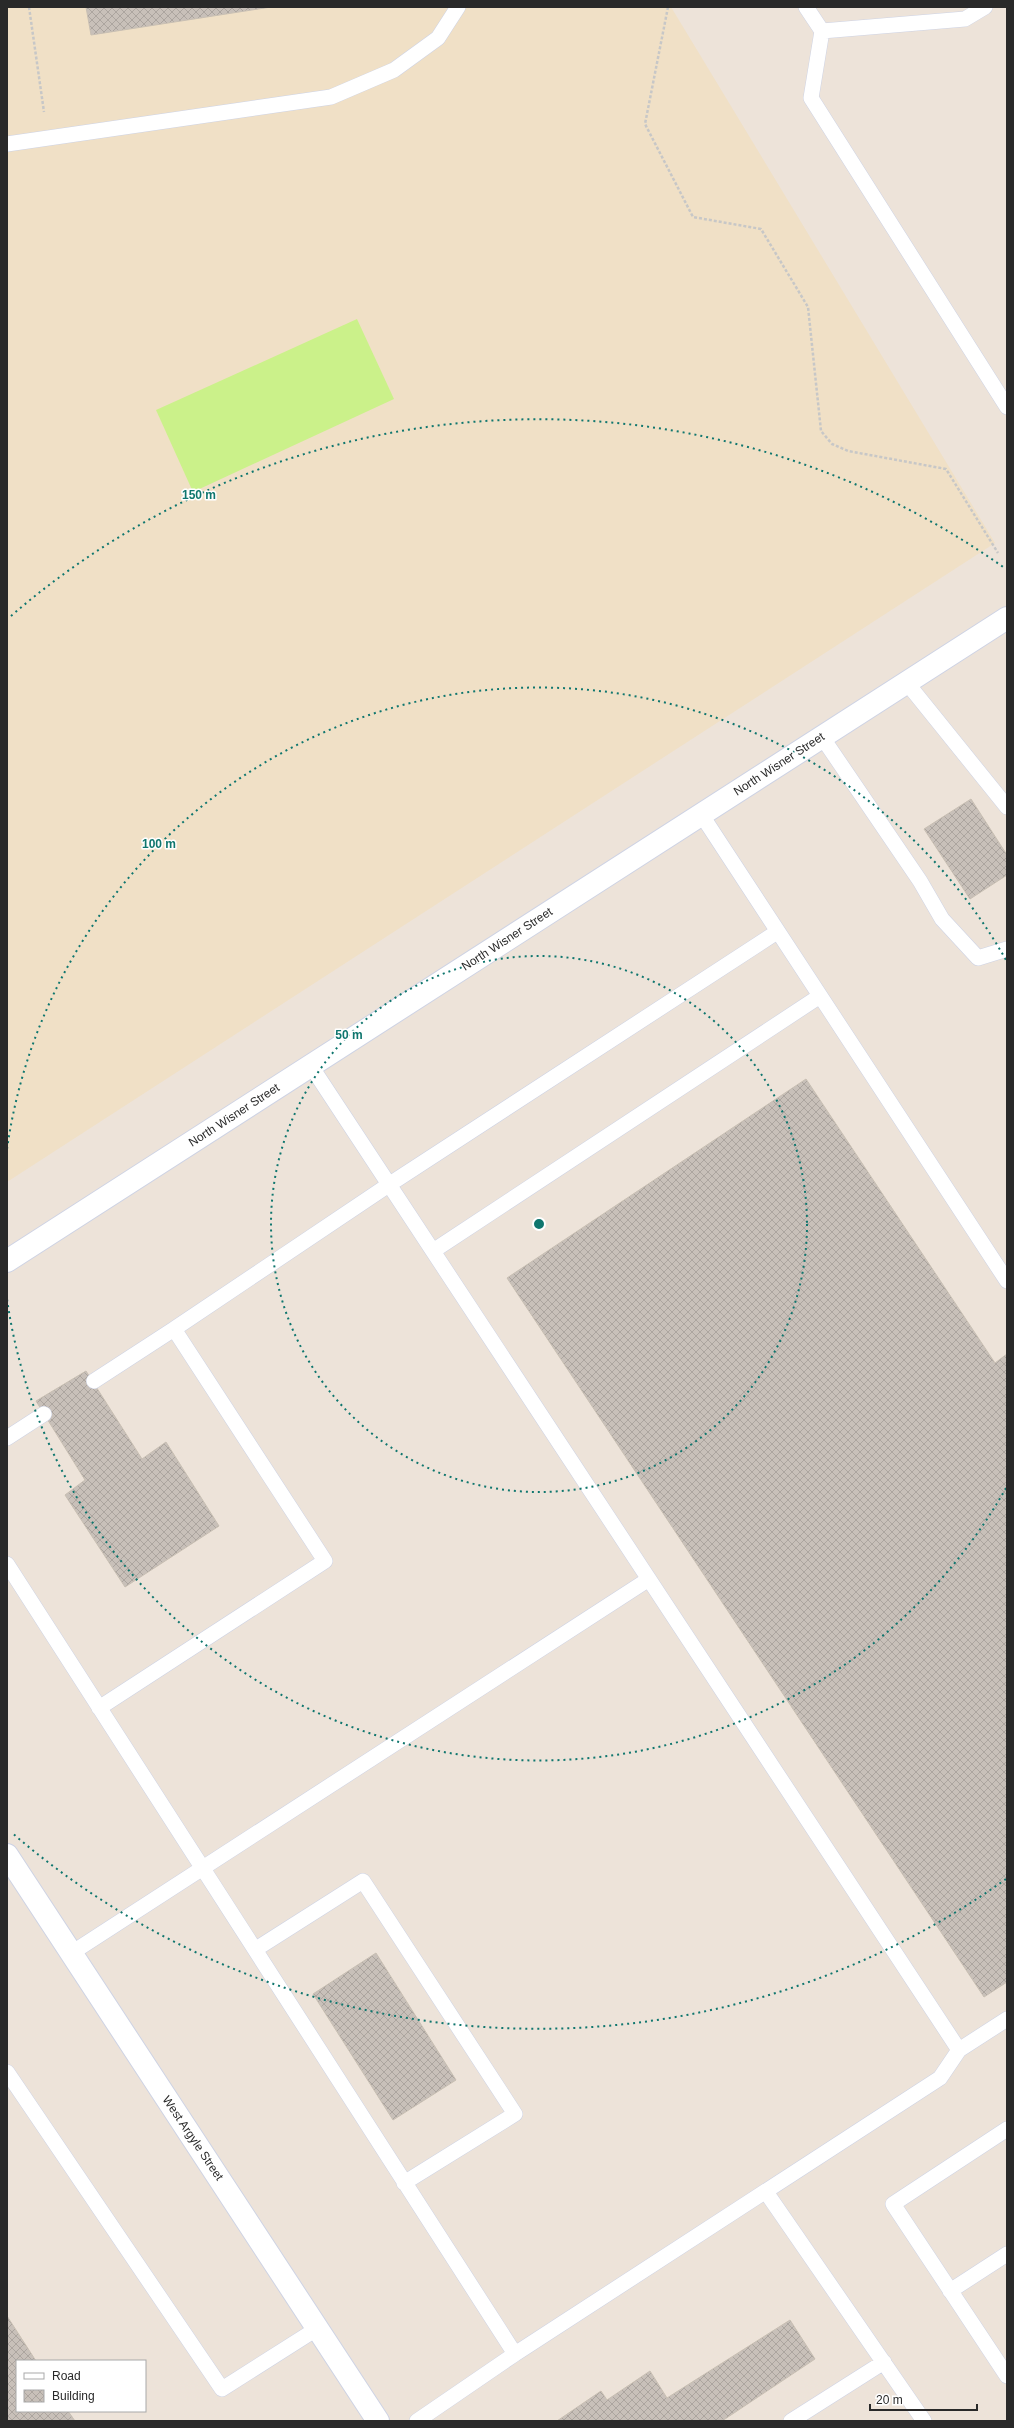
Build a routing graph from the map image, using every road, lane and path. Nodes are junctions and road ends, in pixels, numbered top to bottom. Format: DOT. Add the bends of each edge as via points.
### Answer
graph roads {
  1 [pos="29,7"];
  2 [pos="458,7"];
  3 [pos="668,7"];
  4 [pos="806,7"];
  5 [pos="985,7"];
  6 [pos="822,31"];
  7 [pos="45,117"];
  8 [pos="7,144"];
  9 [pos="1007,407"];
  10 [pos="998,553"];
  11 [pos="1007,618"];
  12 [pos="906,683"];
  13 [pos="822,737"];
  14 [pos="1007,807"];
  15 [pos="701,814"];
  16 [pos="778,932"];
  17 [pos="1007,949"];
  18 [pos="820,996"];
  19 [pos="311,1066"];
  20 [pos="390,1184"];
  21 [pos="433,1251"];
  22 [pos="7,1261"];
  23 [pos="1007,1281"];
  24 [pos="174,1328"];
  25 [pos="94,1381"];
  26 [pos="44,1414"];
  27 [pos="7,1438"];
  28 [pos="7,1564"];
  29 [pos="649,1579"];
  30 [pos="99,1708"];
  31 [pos="7,1855"];
  32 [pos="204,1867"];
  33 [pos="256,1949"];
  34 [pos="70,1954"];
  35 [pos="1007,2019"];
  36 [pos="959,2050"];
  37 [pos="7,2072"];
  38 [pos="1007,2129"];
  39 [pos="404,2183"];
  40 [pos="766,2192"];
  41 [pos="1007,2254"];
  42 [pos="950,2291"];
  43 [pos="318,2328"];
  44 [pos="515,2354"];
  45 [pos="884,2362"];
  46 [pos="1007,2375"];
  47 [pos="378,2421"];
  48 [pos="417,2421"];
  49 [pos="791,2421"];
  50 [pos="924,2421"];
  1 -- 7 [label="path"];
  2 -- 8 [label="lane" via="438,38 394,70 330,97"];
  3 -- 10 [label="path" via="645,124 692,217 761,229 808,307 821,431 832,444 848,451 946,470"];
  4 -- 6 [label="lane"];
  5 -- 6 [label="lane" via="965,19"];
  6 -- 9 [label="lane" via="811,98"];
  11 -- 12 [label="street, North Wisner Street"];
  12 -- 13 [label="street, North Wisner Street"];
  12 -- 14 [label="lane"];
  13 -- 15 [label="street, North Wisner Street"];
  13 -- 17 [label="lane" via="916,874 942,919 978,958"];
  15 -- 16 [label="lane"];
  15 -- 19 [label="street, North Wisner Street"];
  16 -- 18 [label="lane"];
  16 -- 20 [label="lane"];
  18 -- 21 [label="lane"];
  18 -- 23 [label="lane"];
  19 -- 20 [label="lane"];
  19 -- 22 [label="street, North Wisner Street"];
  20 -- 21 [label="lane"];
  20 -- 24 [label="lane"];
  21 -- 29 [label="lane"];
  24 -- 25 [label="lane"];
  24 -- 30 [label="lane" via="325,1562"];
  26 -- 27 [label="lane"];
  28 -- 30 [label="lane"];
  29 -- 32 [label="lane"];
  29 -- 36 [label="lane"];
  30 -- 32 [label="lane"];
  31 -- 34 [label="street, West Argyle Street"];
  32 -- 33 [label="lane"];
  32 -- 34 [label="lane"];
  33 -- 39 [label="lane"];
  33 -- 39 [label="lane" via="363,1881 515,2114"];
  34 -- 43 [label="street, West Argyle Street"];
  35 -- 36 [label="lane"];
  36 -- 40 [label="lane" via="940,2078"];
  37 -- 43 [label="lane" via="222,2389"];
  38 -- 42 [label="lane" via="892,2204"];
  39 -- 44 [label="lane"];
  40 -- 44 [label="lane"];
  40 -- 45 [label="lane"];
  41 -- 42 [label="lane"];
  42 -- 46 [label="lane"];
  43 -- 47 [label="street, West Argyle Street"];
  44 -- 48 [label="lane"];
  45 -- 49 [label="lane"];
  45 -- 50 [label="lane"];
}
